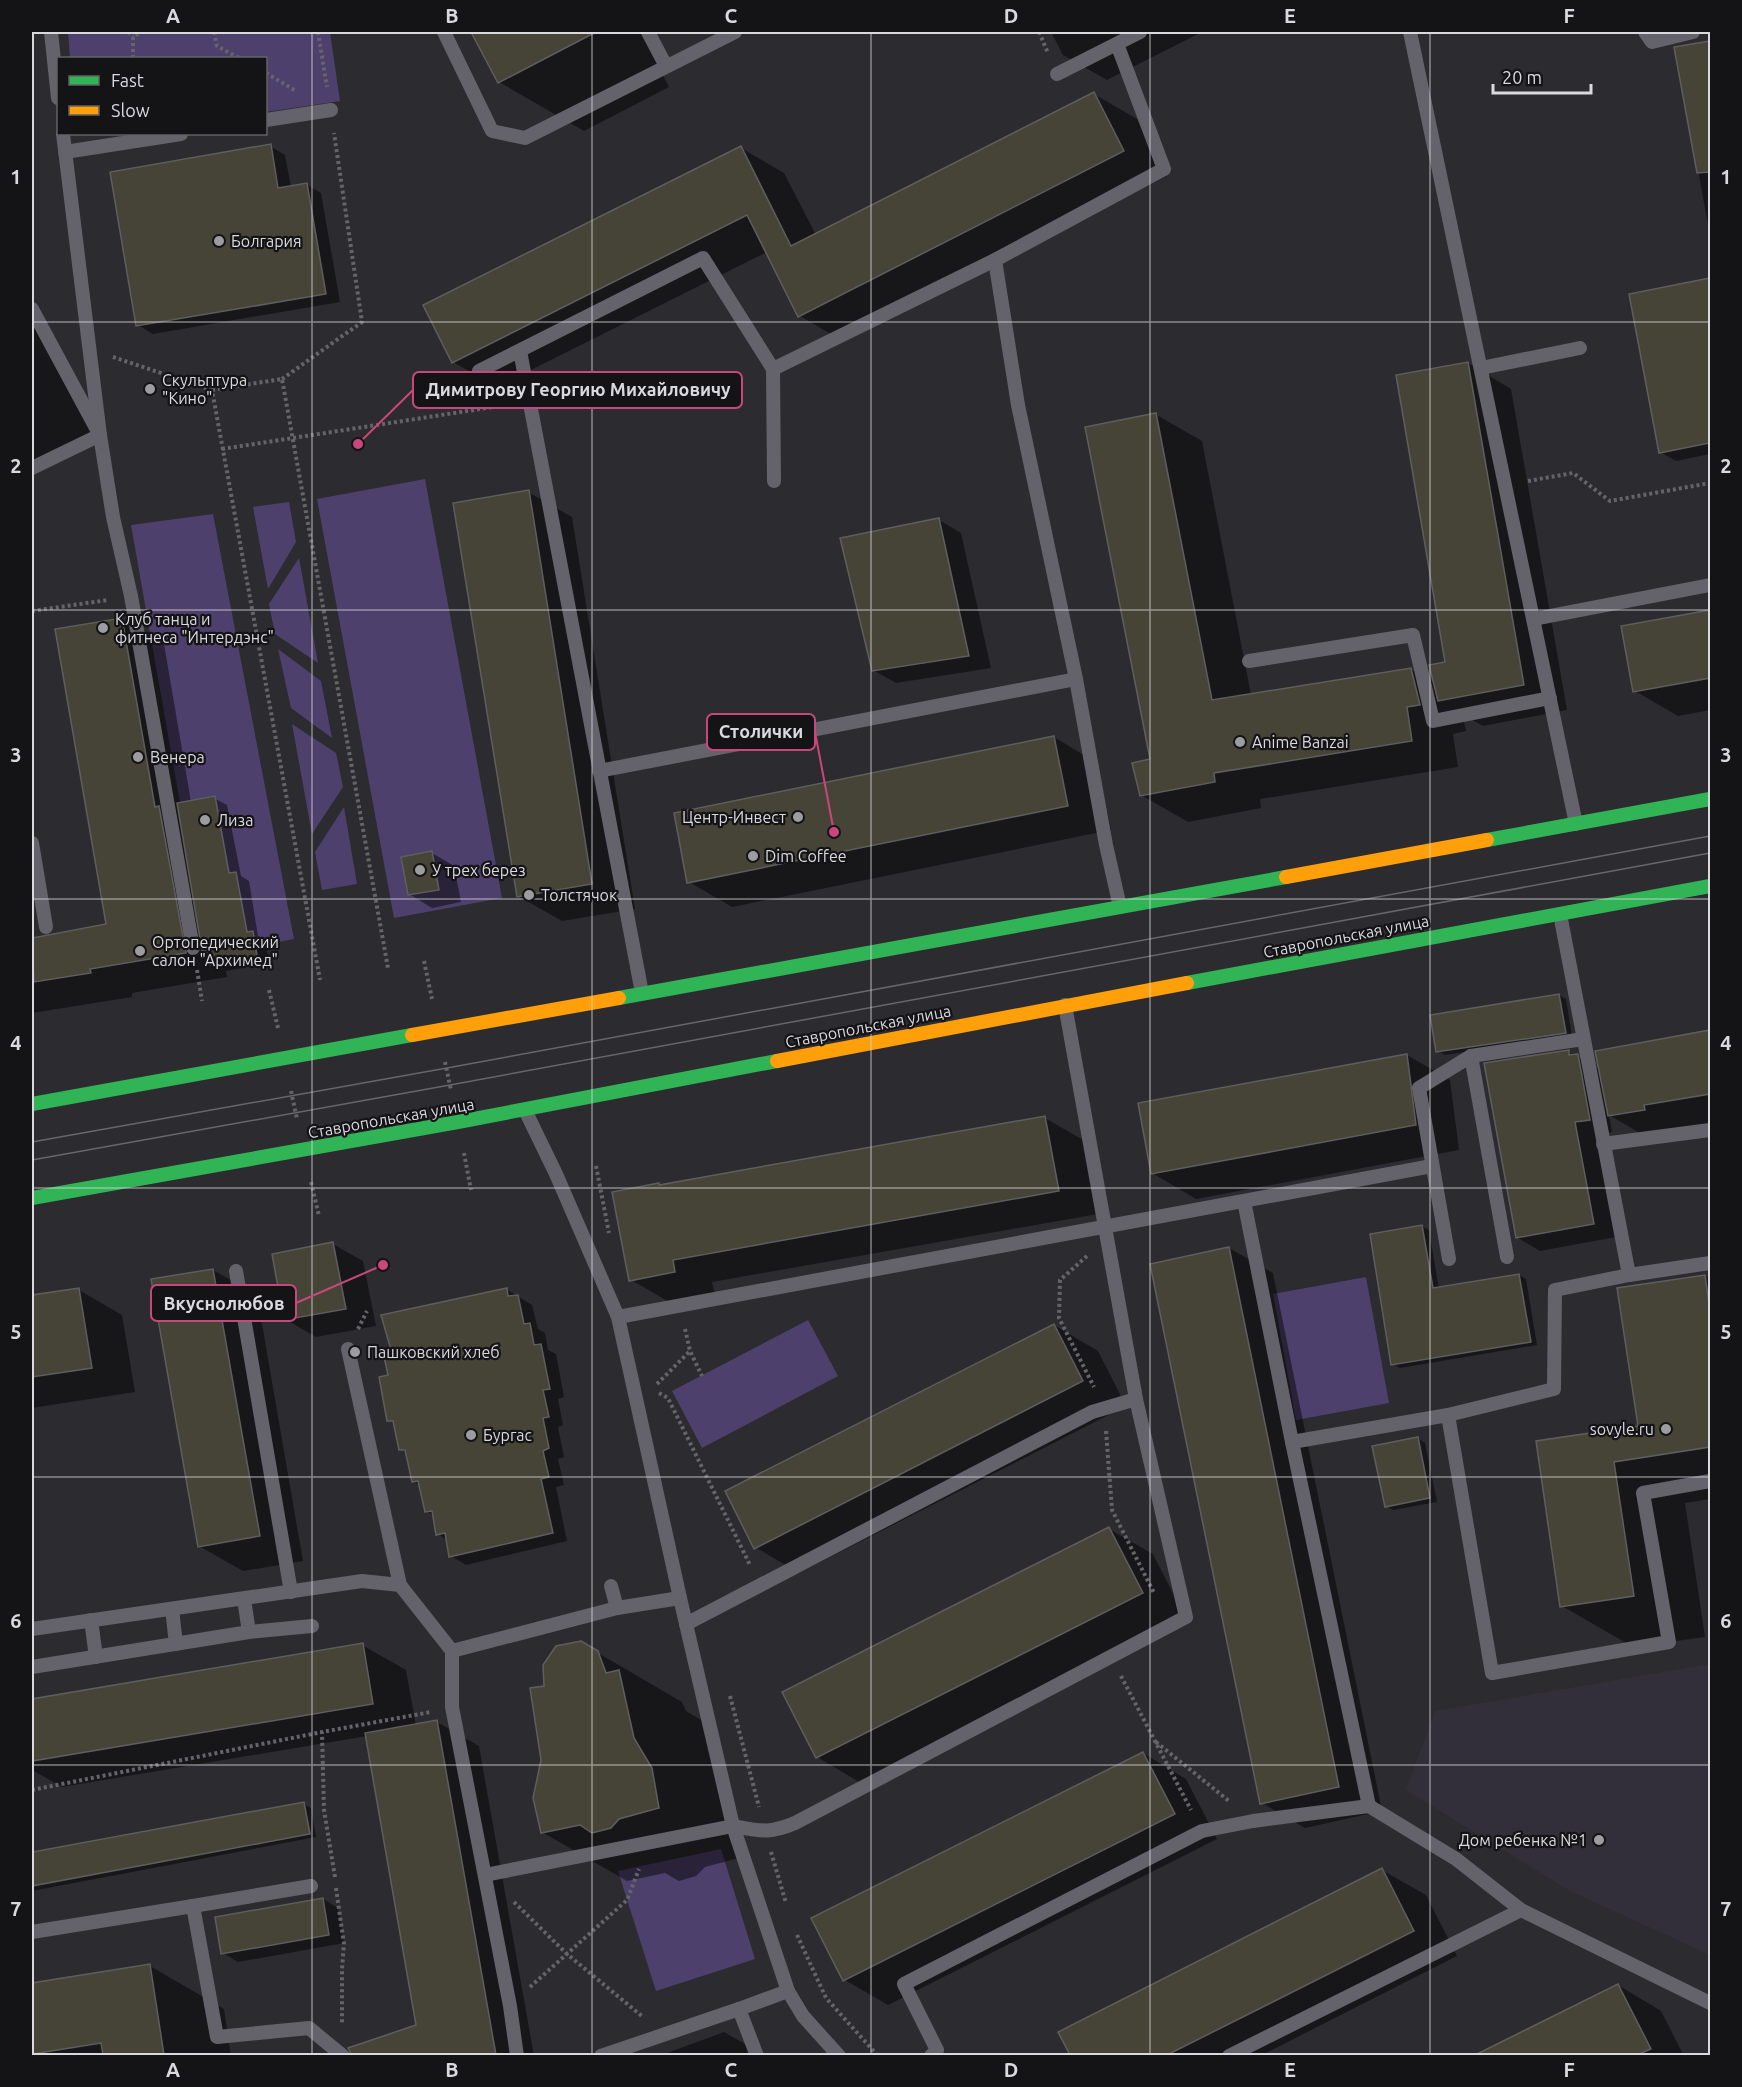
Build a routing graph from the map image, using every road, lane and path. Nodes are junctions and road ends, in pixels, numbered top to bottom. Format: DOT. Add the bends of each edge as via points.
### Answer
graph roads {
  1 [pos="51,32"];
  2 [pos="128,32"];
  3 [pos="141,32"];
  4 [pos="214,32"];
  5 [pos="318,32"];
  6 [pos="444,32"];
  7 [pos="648,32"];
  8 [pos="735,32"];
  9 [pos="1140,32"];
  10 [pos="1410,32"];
  11 [pos="1645,32"];
  12 [pos="1693,32"];
  13 [pos="133,37"];
  14 [pos="1117,44"];
  15 [pos="133,57"];
  16 [pos="237,57"];
  17 [pos="666,66"];
  18 [pos="1057,74"];
  19 [pos="57,89"];
  20 [pos="331,110"];
  21 [pos="267,120"];
  22 [pos="63,135"];
  23 [pos="175,135"];
  24 [pos="65,152"];
  25 [pos="995,260"];
  26 [pos="32,309"];
  27 [pos="1580,348"];
  28 [pos="520,351"];
  29 [pos="90,356"];
  30 [pos="1481,368"];
  31 [pos="773,369"];
  32 [pos="479,370"];
  33 [pos="282,379"];
  34 [pos="212,390"];
  35 [pos="528,401"];
  36 [pos="100,435"];
  37 [pos="292,439"];
  38 [pos="222,449"];
  39 [pos="32,468"];
  40 [pos="774,481"];
  41 [pos="1710,483"];
  42 [pos="1506,485"];
  43 [pos="1710,585"];
  44 [pos="131,596"];
  45 [pos="32,611"];
  46 [pos="1534,619"];
  47 [pos="1250,661"];
  48 [pos="1076,679"];
  49 [pos="1550,698"];
  50 [pos="599,771"];
  51 [pos="1710,799"];
  52 [pos="1576,824"];
  53 [pos="32,843"];
  54 [pos="35,883"];
  55 [pos="1710,886"];
  56 [pos="1120,908"];
  57 [pos="1560,913"];
  58 [pos="46,927"];
  59 [pos="193,948"];
  60 [pos="424,962"];
  61 [pos="388,968"];
  62 [pos="320,980"];
  63 [pos="269,990"];
  64 [pos="642,993"];
  65 [pos="202,1001"];
  66 [pos="1065,1005"];
  67 [pos="438,1030"];
  68 [pos="1583,1039"];
  69 [pos="1471,1056"];
  70 [pos="285,1059"];
  71 [pos="32,1104"];
  72 [pos="525,1110"];
  73 [pos="458,1122"];
  74 [pos="1710,1130"];
  75 [pos="1603,1144"];
  76 [pos="304,1150"];
  77 [pos="1432,1166"];
  78 [pos="471,1190"];
  79 [pos="32,1198"];
  80 [pos="1244,1201"];
  81 [pos="318,1216"];
  82 [pos="1104,1228"];
  83 [pos="1507,1257"];
  84 [pos="1449,1259"];
  85 [pos="1710,1263"];
  86 [pos="236,1271"];
  87 [pos="1629,1275"];
  88 [pos="681,1307"];
  89 [pos="618,1317"];
  90 [pos="348,1349"];
  91 [pos="690,1351"];
  92 [pos="702,1376"];
  93 [pos="1136,1399"];
  94 [pos="1448,1415"];
  95 [pos="1292,1442"];
  96 [pos="1710,1481"];
  97 [pos="400,1585"];
  98 [pos="759,1585"];
  99 [pos="611,1586"];
  100 [pos="291,1592"];
  101 [pos="680,1598"];
  102 [pos="244,1599"];
  103 [pos="617,1608"];
  104 [pos="172,1609"];
  105 [pos="91,1620"];
  106 [pos="686,1624"];
  107 [pos="312,1626"];
  108 [pos="32,1629"];
  109 [pos="249,1632"];
  110 [pos="176,1644"];
  111 [pos="452,1651"];
  112 [pos="96,1657"];
  113 [pos="1112,1657"];
  114 [pos="32,1667"];
  115 [pos="452,1707"];
  116 [pos="322,1732"];
  117 [pos="1154,1740"];
  118 [pos="32,1790"];
  119 [pos="1369,1806"];
  120 [pos="1253,1821"];
  121 [pos="733,1826"];
  122 [pos="1202,1832"];
  123 [pos="649,1843"];
  124 [pos="485,1875"];
  125 [pos="311,1886"];
  126 [pos="193,1906"];
  127 [pos="1521,1910"];
  128 [pos="32,1932"];
  129 [pos="567,1954"];
  130 [pos="788,1991"];
  131 [pos="1710,2002"];
  132 [pos="510,2006"];
  133 [pos="739,2009"];
  134 [pos="664,2034"];
  135 [pos="343,2054"];
  136 [pos="517,2055"];
  137 [pos="601,2055"];
  138 [pos="757,2055"];
  139 [pos="839,2055"];
  140 [pos="931,2055"];
  141 [pos="1229,2055"];
  1 -- 19 [label="lane"];
  2 -- 13 [label="path"];
  3 -- 13 [label="path"];
  4 -- 16 [label="path" via="217,46"];
  5 -- 20 [label="path"];
  6 -- 17 [label="lane" via="492,131 525,138"];
  7 -- 17 [label="lane"];
  8 -- 17 [label="lane"];
  9 -- 14 [label="lane"];
  10 -- 30 [label="lane"];
  11 -- 12 [label="lane" via="1652,42"];
  13 -- 15 [label="path"];
  14 -- 18 [label="lane"];
  14 -- 25 [label="lane" via="1164,169"];
  20 -- 21 [label="lane"];
  20 -- 33 [label="path" via="362,322"];
  22 -- 24 [label="lane"];
  23 -- 24 [label="lane"];
  24 -- 29 [label="lane"];
  25 -- 31 [label="lane"];
  25 -- 48 [label="lane" via="1018,405"];
  26 -- 36 [label="lane"];
  27 -- 30 [label="lane"];
  28 -- 31 [label="lane" via="703,258"];
  28 -- 32 [label="lane"];
  28 -- 35 [label="lane"];
  29 -- 34 [label="path" via="107,355"];
  29 -- 36 [label="lane"];
  30 -- 42 [label="lane"];
  31 -- 40 [label="lane"];
  33 -- 34 [label="path"];
  33 -- 37 [label="path"];
  34 -- 38 [label="path"];
  35 -- 37 [label="path"];
  35 -- 50 [label="lane"];
  36 -- 39 [label="lane"];
  36 -- 44 [label="lane"];
  37 -- 38 [label="path"];
  37 -- 61 [label="path"];
  38 -- 62 [label="path"];
  41 -- 42 [label="path" via="1610,501 1574,473"];
  42 -- 46 [label="lane"];
  43 -- 46 [label="lane"];
  44 -- 45 [label="path"];
  44 -- 59 [label="lane"];
  46 -- 49 [label="lane"];
  47 -- 49 [label="lane" via="1413,635 1433,721"];
  48 -- 50 [label="lane"];
  48 -- 56 [label="lane"];
  49 -- 52 [label="lane"];
  50 -- 64 [label="lane"];
  51 -- 52 [label="main road"];
  52 -- 56 [label="main road"];
  53 -- 54 [label="lane"];
  54 -- 58 [label="lane"];
  55 -- 57 [label="main road, Ставропольская улица"];
  56 -- 64 [label="main road"];
  57 -- 66 [label="main road, Ставропольская улица"];
  57 -- 68 [label="lane"];
  59 -- 65 [label="path"];
  60 -- 67 [label="path"];
  63 -- 70 [label="path"];
  64 -- 67 [label="main road"];
  66 -- 72 [label="main road, Ставропольская улица"];
  66 -- 82 [label="lane"];
  67 -- 70 [label="main road"];
  67 -- 73 [label="path"];
  68 -- 69 [label="lane"];
  68 -- 75 [label="lane"];
  69 -- 77 [label="lane" via="1419,1088"];
  69 -- 83 [label="lane"];
  70 -- 71 [label="main road"];
  70 -- 76 [label="path"];
  72 -- 73 [label="main road, Ставропольская улица"];
  72 -- 89 [label="lane"];
  73 -- 76 [label="main road, Ставропольская улица"];
  73 -- 78 [label="path"];
  74 -- 75 [label="lane"];
  75 -- 87 [label="lane"];
  76 -- 79 [label="main road, Ставропольская улица"];
  76 -- 81 [label="path"];
  77 -- 80 [label="lane"];
  77 -- 84 [label="lane"];
  80 -- 82 [label="lane"];
  80 -- 95 [label="lane"];
  82 -- 88 [label="lane"];
  82 -- 93 [label="lane"];
  85 -- 87 [label="lane"];
  86 -- 100 [label="lane"];
  87 -- 94 [label="lane" via="1555,1290 1554,1389"];
  88 -- 89 [label="lane"];
  88 -- 91 [label="path"];
  89 -- 101 [label="lane"];
  90 -- 97 [label="lane"];
  91 -- 92 [label="path"];
  91 -- 98 [label="path" via="653,1388 668,1398"];
  93 -- 98 [label="lane" via="1092,1412"];
  93 -- 113 [label="lane" via="1186,1617"];
  94 -- 95 [label="lane"];
  94 -- 96 [label="lane" via="1492,1673 1669,1642 1643,1493"];
  95 -- 119 [label="lane"];
  97 -- 100 [label="lane" via="362,1581"];
  97 -- 111 [label="lane"];
  98 -- 106 [label="lane"];
  99 -- 103 [label="lane"];
  100 -- 102 [label="lane"];
  101 -- 103 [label="lane"];
  101 -- 106 [label="lane"];
  102 -- 104 [label="lane"];
  102 -- 109 [label="lane"];
  103 -- 111 [label="lane"];
  104 -- 105 [label="lane"];
  104 -- 110 [label="lane"];
  105 -- 108 [label="lane"];
  105 -- 112 [label="lane"];
  106 -- 121 [label="lane"];
  107 -- 109 [label="lane"];
  109 -- 110 [label="lane"];
  110 -- 112 [label="lane"];
  111 -- 115 [label="lane"];
  112 -- 114 [label="lane"];
  113 -- 117 [label="path"];
  113 -- 121 [label="lane" via="795,1823 765,1832"];
  115 -- 116 [label="path"];
  115 -- 124 [label="lane"];
  116 -- 118 [label="path"];
  116 -- 135 [label="path" via="324,1810 344,1944"];
  117 -- 120 [label="path"];
  117 -- 122 [label="path"];
  119 -- 120 [label="lane"];
  119 -- 127 [label="lane" via="1456,1859"];
  120 -- 122 [label="lane"];
  121 -- 123 [label="lane"];
  121 -- 130 [label="lane"];
  122 -- 140 [label="lane" via="904,1984 937,2050"];
  123 -- 124 [label="lane"];
  123 -- 129 [label="path" via="627,1900"];
  124 -- 129 [label="path"];
  124 -- 132 [label="lane"];
  125 -- 126 [label="lane"];
  126 -- 128 [label="lane"];
  126 -- 135 [label="lane" via="217,2037 309,2028"];
  127 -- 131 [label="lane"];
  127 -- 141 [label="lane"];
  129 -- 132 [label="path"];
  129 -- 134 [label="path"];
  130 -- 133 [label="lane"];
  130 -- 139 [label="lane" via="803,2016"];
  132 -- 136 [label="lane"];
  133 -- 134 [label="lane"];
  133 -- 138 [label="lane"];
  134 -- 137 [label="lane"];
}
